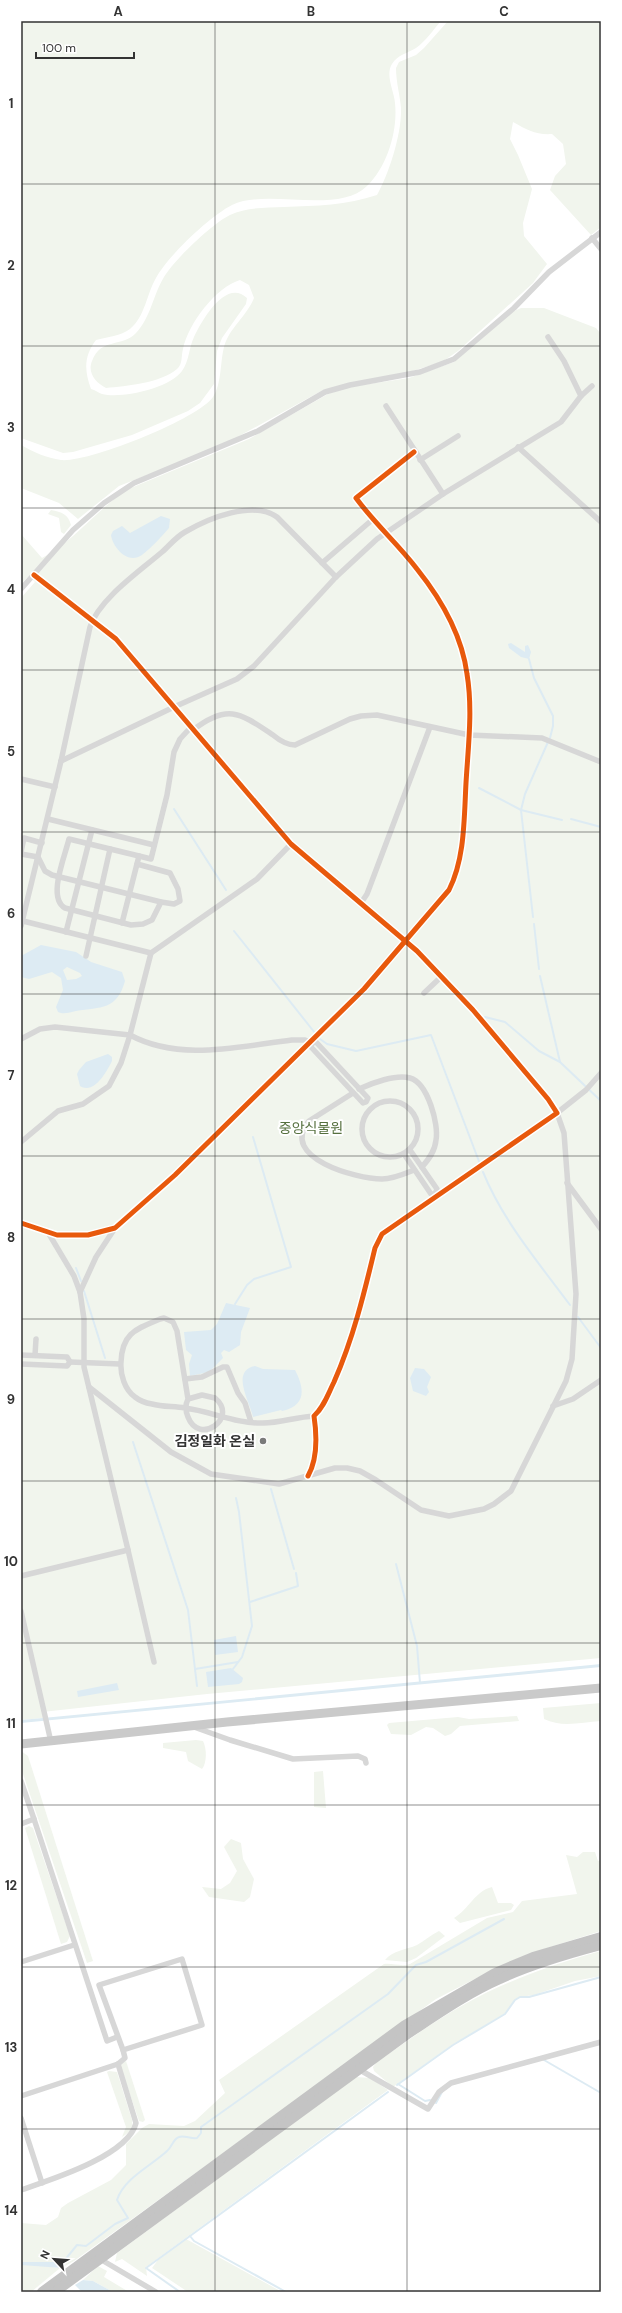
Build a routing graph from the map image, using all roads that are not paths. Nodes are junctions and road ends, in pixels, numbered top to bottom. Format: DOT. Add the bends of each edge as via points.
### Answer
graph roads {
  1 [pos="601,232"];
  2 [pos="592,238"];
  3 [pos="601,249"];
  4 [pos="548,337"];
  5 [pos="592,386"];
  6 [pos="581,396"];
  7 [pos="386,406"];
  8 [pos="458,436"];
  9 [pos="518,447"];
  10 [pos="414,452"];
  11 [pos="420,460"];
  12 [pos="443,494"];
  13 [pos="372,520"];
  14 [pos="601,522"];
  15 [pos="385,532"];
  16 [pos="322,563"];
  17 [pos="34,575"];
  18 [pos="336,577"];
  19 [pos="21,589"];
  20 [pos="92,620"];
  21 [pos="174,707"];
  22 [pos="430,727"];
  23 [pos="192,729"];
  24 [pos="469,735"];
  25 [pos="61,761"];
  26 [pos="601,762"];
  27 [pos="21,779"];
  28 [pos="55,787"];
  29 [pos="48,819"];
  30 [pos="92,830"];
  31 [pos="42,842"];
  32 [pos="89,844"];
  33 [pos="291,844"];
  34 [pos="154,845"];
  35 [pos="110,849"];
  36 [pos="21,853"];
  37 [pos="138,856"];
  38 [pos="38,858"];
  39 [pos="137,864"];
  40 [pos="60,877"];
  41 [pos="79,882"];
  42 [pos="101,887"];
  43 [pos="129,894"];
  44 [pos="161,902"];
  45 [pos="361,903"];
  46 [pos="72,910"];
  47 [pos="23,912"];
  48 [pos="94,916"];
  49 [pos="122,923"];
  50 [pos="22,924"];
  51 [pos="66,932"];
  52 [pos="89,937"];
  53 [pos="406,941"];
  54 [pos="151,953"];
  55 [pos="86,956"];
  56 [pos="442,976"];
  57 [pos="424,993"];
  58 [pos="130,1034"];
  59 [pos="21,1038"];
  60 [pos="311,1042"];
  61 [pos="601,1073"];
  62 [pos="359,1089"];
  63 [pos="353,1093"];
  64 [pos="366,1102"];
  65 [pos="371,1107"];
  66 [pos="557,1114"];
  67 [pos="21,1142"];
  68 [pos="410,1150"];
  69 [pos="404,1154"];
  70 [pos="422,1166"];
  71 [pos="414,1170"];
  72 [pos="566,1182"];
  73 [pos="436,1195"];
  74 [pos="21,1223"];
  75 [pos="115,1228"];
  76 [pos="601,1229"];
  77 [pos="49,1234"];
  78 [pos="80,1292"];
  79 [pos="36,1339"];
  80 [pos="21,1355"];
  81 [pos="35,1356"];
  82 [pos="70,1362"];
  83 [pos="84,1363"];
  84 [pos="21,1364"];
  85 [pos="120,1364"];
  86 [pos="185,1379"];
  87 [pos="601,1380"];
  88 [pos="89,1387"];
  89 [pos="188,1399"];
  90 [pos="553,1406"];
  91 [pos="185,1408"];
  92 [pos="222,1416"];
  93 [pos="314,1416"];
  94 [pos="251,1422"];
  95 [pos="308,1476"];
  96 [pos="128,1550"];
  97 [pos="21,1576"];
  98 [pos="21,1611"];
  99 [pos="154,1662"];
  100 [pos="601,1688"];
  101 [pos="192,1726"];
  102 [pos="51,1742"];
  103 [pos="21,1744"];
  104 [pos="366,1763"];
  105 [pos="21,1781"];
  106 [pos="34,1819"];
  107 [pos="21,1824"];
  108 [pos="601,1937"];
  109 [pos="74,1945"];
  110 [pos="601,1945"];
  111 [pos="21,1962"];
  112 [pos="117,2037"];
  113 [pos="601,2042"];
  114 [pos="123,2050"];
  115 [pos="118,2064"];
  116 [pos="360,2070"];
  117 [pos="21,2096"];
  118 [pos="21,2118"];
  119 [pos="42,2183"];
  120 [pos="21,2190"];
  121 [pos="100,2259"];
  122 [pos="77,2271"];
  123 [pos="64,2281"];
  124 [pos="42,2292"];
  125 [pos="55,2292"];
  126 [pos="156,2292"];
  1 -- 2 [label="street"];
  2 -- 3 [label="street"];
  2 -- 17 [label="street" via="549,272 514,308 454,359 414,374 325,392 258,431 134,483 104,503 73,530"];
  4 -- 6 [label="street" via="572,374"];
  5 -- 6 [label="street"];
  6 -- 9 [label="street" via="561,422"];
  7 -- 10 [label="street"];
  8 -- 11 [label="street"];
  9 -- 12 [label="street"];
  9 -- 14 [label="street"];
  10 -- 11 [label="street"];
  10 -- 13 [label="street" via="356,498"];
  11 -- 12 [label="street"];
  12 -- 15 [label="street"];
  13 -- 15 [label="street"];
  13 -- 16 [label="street"];
  15 -- 18 [label="street"];
  15 -- 24 [label="street" via="425,579 448,616 468,674"];
  16 -- 18 [label="street"];
  16 -- 20 [label="street" via="270,512 253,509 231,513 183,533 135,574 105,603"];
  17 -- 19 [label="street"];
  17 -- 20 [label="street"];
  18 -- 21 [label="street" via="246,672 231,683"];
  20 -- 21 [label="street" via="116,639"];
  20 -- 25 [label="street"];
  21 -- 23 [label="street"];
  21 -- 25 [label="street"];
  22 -- 23 [label="street" via="377,715 361,716 339,723 295,745 280,740 249,719 232,714 215,715"];
  22 -- 24 [label="street"];
  22 -- 45 [label="street" via="367,894"];
  23 -- 33 [label="street"];
  23 -- 34 [label="street" via="180,739 174,752 167,795"];
  24 -- 26 [label="street" via="542,738"];
  24 -- 53 [label="street" via="463,833 454,879 442,900"];
  25 -- 28 [label="street"];
  27 -- 28 [label="street"];
  28 -- 29 [label="street"];
  29 -- 30 [label="street"];
  29 -- 31 [label="street"];
  30 -- 32 [label="street"];
  30 -- 34 [label="street"];
  31 -- 36 [label="street" via="24,838"];
  31 -- 38 [label="street"];
  32 -- 35 [label="street"];
  32 -- 40 [label="street" via="69,839"];
  32 -- 41 [label="street"];
  33 -- 45 [label="street"];
  33 -- 54 [label="street" via="257,880"];
  34 -- 37 [label="street" via="151,859"];
  35 -- 37 [label="street"];
  35 -- 42 [label="street"];
  36 -- 38 [label="street"];
  37 -- 39 [label="street"];
  38 -- 40 [label="street" via="45,871"];
  38 -- 47 [label="street"];
  39 -- 43 [label="street"];
  39 -- 44 [label="street" via="166,871 172,875 180,901 174,904"];
  40 -- 41 [label="street"];
  40 -- 46 [label="street" via="56,891 58,902"];
  41 -- 42 [label="street"];
  41 -- 46 [label="street"];
  42 -- 43 [label="street"];
  42 -- 48 [label="street"];
  43 -- 44 [label="street"];
  43 -- 49 [label="street"];
  44 -- 49 [label="street" via="156,914 148,922 136,925"];
  45 -- 53 [label="street"];
  46 -- 48 [label="street"];
  46 -- 51 [label="street"];
  47 -- 50 [label="street"];
  48 -- 49 [label="street"];
  48 -- 52 [label="street"];
  50 -- 51 [label="street"];
  51 -- 52 [label="street"];
  52 -- 54 [label="street"];
  52 -- 55 [label="street"];
  53 -- 56 [label="street"];
  53 -- 60 [label="street" via="370,983"];
  54 -- 58 [label="street"];
  56 -- 57 [label="street"];
  56 -- 66 [label="street" via="539,1088"];
  58 -- 59 [label="street" via="55,1027 40,1029"];
  58 -- 60 [label="street" via="149,1042 192,1050 216,1050 292,1040"];
  58 -- 67 [label="street" via="121,1063 109,1086 83,1104 58,1111"];
  60 -- 62 [label="street" via="316,1042"];
  60 -- 63 [label="street" via="311,1047"];
  60 -- 75 [label="street" via="175,1175"];
  61 -- 66 [label="street" via="588,1088"];
  62 -- 64 [label="street" via="368,1098"];
  62 -- 70 [label="street" via="373,1083 404,1078 412,1079 419,1084 431,1106 437,1131 434,1150"];
  63 -- 64 [label="street" via="362,1103"];
  63 -- 71 [label="street" via="305,1125 301,1140 306,1152 334,1167 366,1178 390,1179"];
  64 -- 65 [label="street"];
  65 -- 68 [label="street" via="381,1102 394,1101 411,1109 418,1131"];
  65 -- 69 [label="street" via="364,1118 362,1129 366,1145 385,1157"];
  66 -- 72 [label="street" via="564,1133"];
  66 -- 73 [label="street"];
  68 -- 69 [label="street"];
  68 -- 70 [label="street"];
  69 -- 71 [label="street"];
  70 -- 73 [label="street" via="437,1189"];
  71 -- 73 [label="street" via="431,1194"];
  72 -- 76 [label="street"];
  72 -- 90 [label="street" via="576,1294 569,1373"];
  73 -- 93 [label="street" via="386,1230 379,1240 350,1343 325,1401"];
  74 -- 77 [label="street"];
  75 -- 77 [label="street" via="88,1235"];
  75 -- 78 [label="street" via="96,1257"];
  77 -- 78 [label="street" via="74,1276"];
  78 -- 83 [label="street" via="84,1319"];
  79 -- 81 [label="street"];
  80 -- 81 [label="street"];
  81 -- 82 [label="street" via="67,1357"];
  82 -- 83 [label="street"];
  82 -- 84 [label="street" via="67,1366"];
  83 -- 85 [label="street"];
  83 -- 88 [label="street"];
  85 -- 86 [label="street" via="130,1333 164,1318 169,1319 176,1326"];
  85 -- 91 [label="street" via="125,1386 135,1397 160,1406"];
  86 -- 89 [label="street"];
  86 -- 94 [label="street" via="202,1377 223,1366 227,1368 245,1403"];
  87 -- 90 [label="street" via="576,1397"];
  88 -- 95 [label="street" via="166,1448 202,1470 227,1478 279,1484"];
  88 -- 96 [label="street"];
  89 -- 91 [label="street"];
  89 -- 92 [label="street" via="202,1395 215,1398 220,1404"];
  90 -- 95 [label="street" via="511,1491 494,1504 472,1512 449,1516 426,1512 355,1469 335,1468"];
  91 -- 92 [label="street"];
  91 -- 92 [label="street" via="190,1422 202,1429 216,1427"];
  92 -- 94 [label="street"];
  93 -- 94 [label="street" via="262,1423"];
  93 -- 95 [label="street" via="316,1449 314,1465"];
  96 -- 97 [label="street"];
  96 -- 99 [label="street"];
  98 -- 102 [label="street"];
  100 -- 101 [label="main road"];
  101 -- 102 [label="main road"];
  101 -- 104 [label="street" via="293,1759 358,1756 365,1759"];
  102 -- 103 [label="main road"];
  105 -- 106 [label="street"];
  106 -- 107 [label="street"];
  106 -- 109 [label="street"];
  108 -- 122 [label="highway" via="533,1957 495,1973 405,2025"];
  109 -- 111 [label="street"];
  109 -- 112 [label="street" via="106,2041"];
  110 -- 116 [label="highway" via="556,1957 494,1982 439,2013"];
  112 -- 114 [label="street"];
  112 -- 114 [label="street" via="99,1985 182,1959 202,2025"];
  113 -- 116 [label="street" via="451,2083 442,2089 428,2109"];
  114 -- 115 [label="street" via="125,2058"];
  115 -- 117 [label="street"];
  115 -- 119 [label="street" via="136,2123 134,2130 129,2137 91,2164 76,2172"];
  116 -- 121 [label="highway"];
  118 -- 119 [label="street"];
  119 -- 120 [label="street"];
  121 -- 122 [label="highway"];
  121 -- 126 [label="street"];
  122 -- 123 [label="highway"];
  123 -- 124 [label="highway"];
  123 -- 125 [label="highway"];
}
